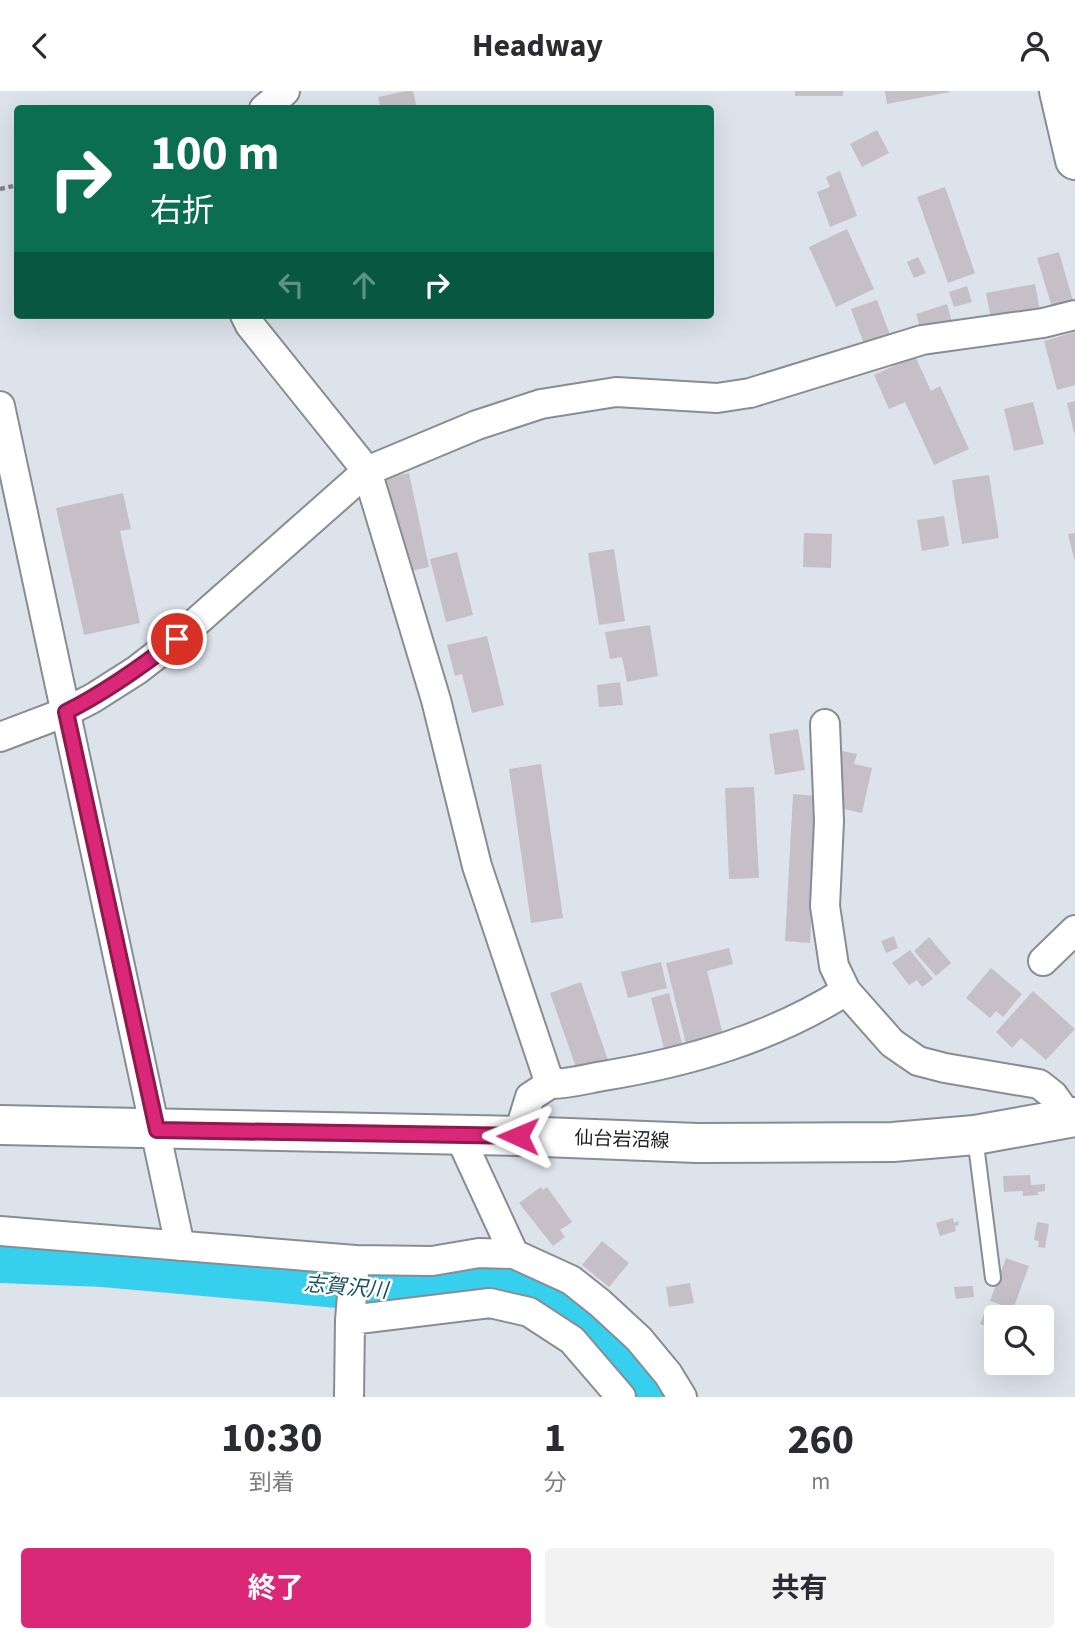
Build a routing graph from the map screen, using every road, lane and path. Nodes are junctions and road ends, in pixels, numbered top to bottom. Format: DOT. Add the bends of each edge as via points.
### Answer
graph roads {
  1 [pos="285,91"];
  2 [pos="1059,91"];
  3 [pos="269,105"];
  4 [pos="1075,160"];
  5 [pos="1075,315"];
  6 [pos="247,319"];
  7 [pos="0,406"];
  8 [pos="368,471"];
  9 [pos="66,712"];
  10 [pos="825,724"];
  11 [pos="0,737"];
  12 [pos="1075,930"];
  13 [pos="1043,961"];
  14 [pos="846,991"];
  15 [pos="563,1083"];
  16 [pos="1072,1117"];
  17 [pos="0,1125"];
  18 [pos="157,1130"];
  19 [pos="459,1135"];
  20 [pos="975,1135"];
  21 [pos="518,1136"];
  22 [pos="0,1231"];
  23 [pos="180,1246"];
  24 [pos="514,1254"];
  25 [pos="354,1266"];
  26 [pos="993,1278"];
  27 [pos="350,1314"];
  28 [pos="349,1397"];
  29 [pos="621,1397"];
  30 [pos="682,1397"];
  1 -- 3 [label="street"];
  2 -- 4 [label="main road"];
  5 -- 8 [label="street" via="922,340 750,393 717,398 616,393 541,404 477,425"];
  6 -- 8 [label="street"];
  7 -- 9 [label="street"];
  8 -- 9 [label="street" via="177,639 137,670"];
  8 -- 15 [label="street" via="436,700 477,866"];
  9 -- 11 [label="street"];
  9 -- 18 [label="street"];
  10 -- 14 [label="street" via="829,821 825,906 834,966"];
  12 -- 13 [label="street"];
  14 -- 15 [label="street" via="751,1041 639,1070"];
  14 -- 16 [label="street" via="892,1043 918,1061 1039,1084"];
  15 -- 21 [label="street" via="530,1097"];
  16 -- 20 [label="main road, 仙台岩沼線"];
  17 -- 18 [label="main road, 仙台岩沼線"];
  18 -- 19 [label="main road, 仙台岩沼線"];
  18 -- 23 [label="street"];
  19 -- 21 [label="main road, 仙台岩沼線"];
  19 -- 24 [label="street"];
  20 -- 21 [label="main road, 仙台岩沼線" via="893,1142 697,1143"];
  20 -- 26 [label="lane"];
  22 -- 23 [label="street"];
  23 -- 25 [label="street"];
  24 -- 25 [label="street" via="479,1253"];
  24 -- 30 [label="street" via="571,1280 600,1303 639,1339"];
  25 -- 27 [label="street"];
  27 -- 28 [label="street"];
  27 -- 29 [label="street" via="490,1303 528,1313 572,1340"];
}
